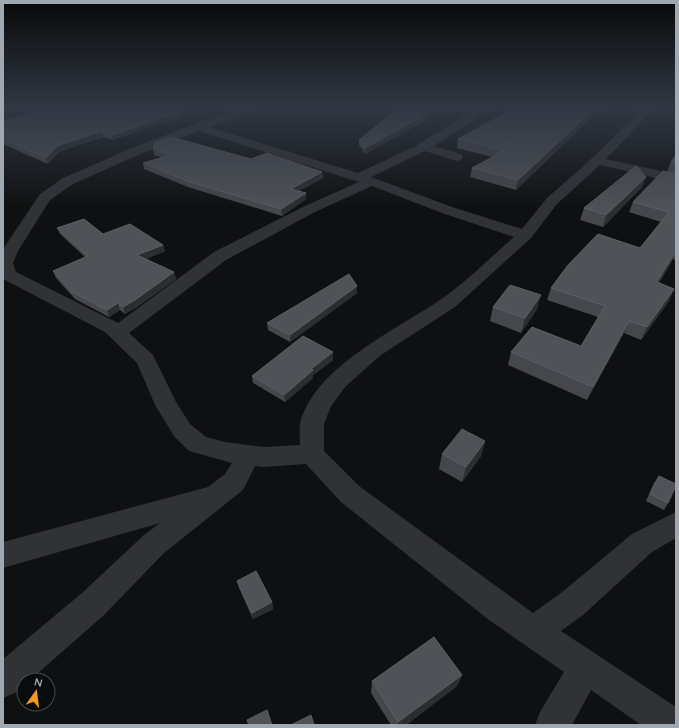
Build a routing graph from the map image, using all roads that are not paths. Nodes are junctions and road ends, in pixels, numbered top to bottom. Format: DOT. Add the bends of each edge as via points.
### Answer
graph roads {
  1 [pos="161,141"];
  2 [pos="243,141"];
  3 [pos="432,141"];
  4 [pos="614,141"];
  5 [pos="422,146"];
  6 [pos="457,157"];
  7 [pos="597,161"];
  8 [pos="366,179"];
  9 [pos="676,182"];
  10 [pos="525,235"];
  11 [pos="4,264"];
  12 [pos="117,333"];
  13 [pos="249,454"];
  14 [pos="312,454"];
  15 [pos="219,495"];
  16 [pos="676,524"];
  17 [pos="3,555"];
  18 [pos="533,632"];
  19 [pos="586,666"];
  20 [pos="3,681"];
  21 [pos="676,721"];
  22 [pos="553,725"];
  23 [pos="672,725"];
  24 [pos="676,725"];
  1 -- 11 [label="street" via="68,181 46,197 33,213"];
  2 -- 8 [label="street"];
  3 -- 5 [label="street"];
  4 -- 7 [label="street"];
  5 -- 6 [label="street"];
  5 -- 8 [label="street" via="373,172"];
  7 -- 9 [label="street" via="652,173"];
  7 -- 10 [label="street" via="552,201"];
  8 -- 10 [label="street" via="447,210"];
  8 -- 12 [label="street" via="220,256"];
  10 -- 14 [label="street" via="448,303 374,350 338,382 321,403 312,424"];
  11 -- 12 [label="street" via="8,275 58,302 83,312"];
  12 -- 13 [label="street" via="146,360 166,405 182,430 198,444 225,452"];
  13 -- 14 [label="street"];
  13 -- 15 [label="street" via="234,482"];
  14 -- 18 [label="street" via="350,494"];
  15 -- 17 [label="street"];
  15 -- 20 [label="street" via="154,544 93,604"];
  16 -- 18 [label="street" via="642,543 572,604"];
  18 -- 19 [label="street"];
  19 -- 22 [label="street"];
  19 -- 23 [label="street"];
  21 -- 24 [label="street"];
}
